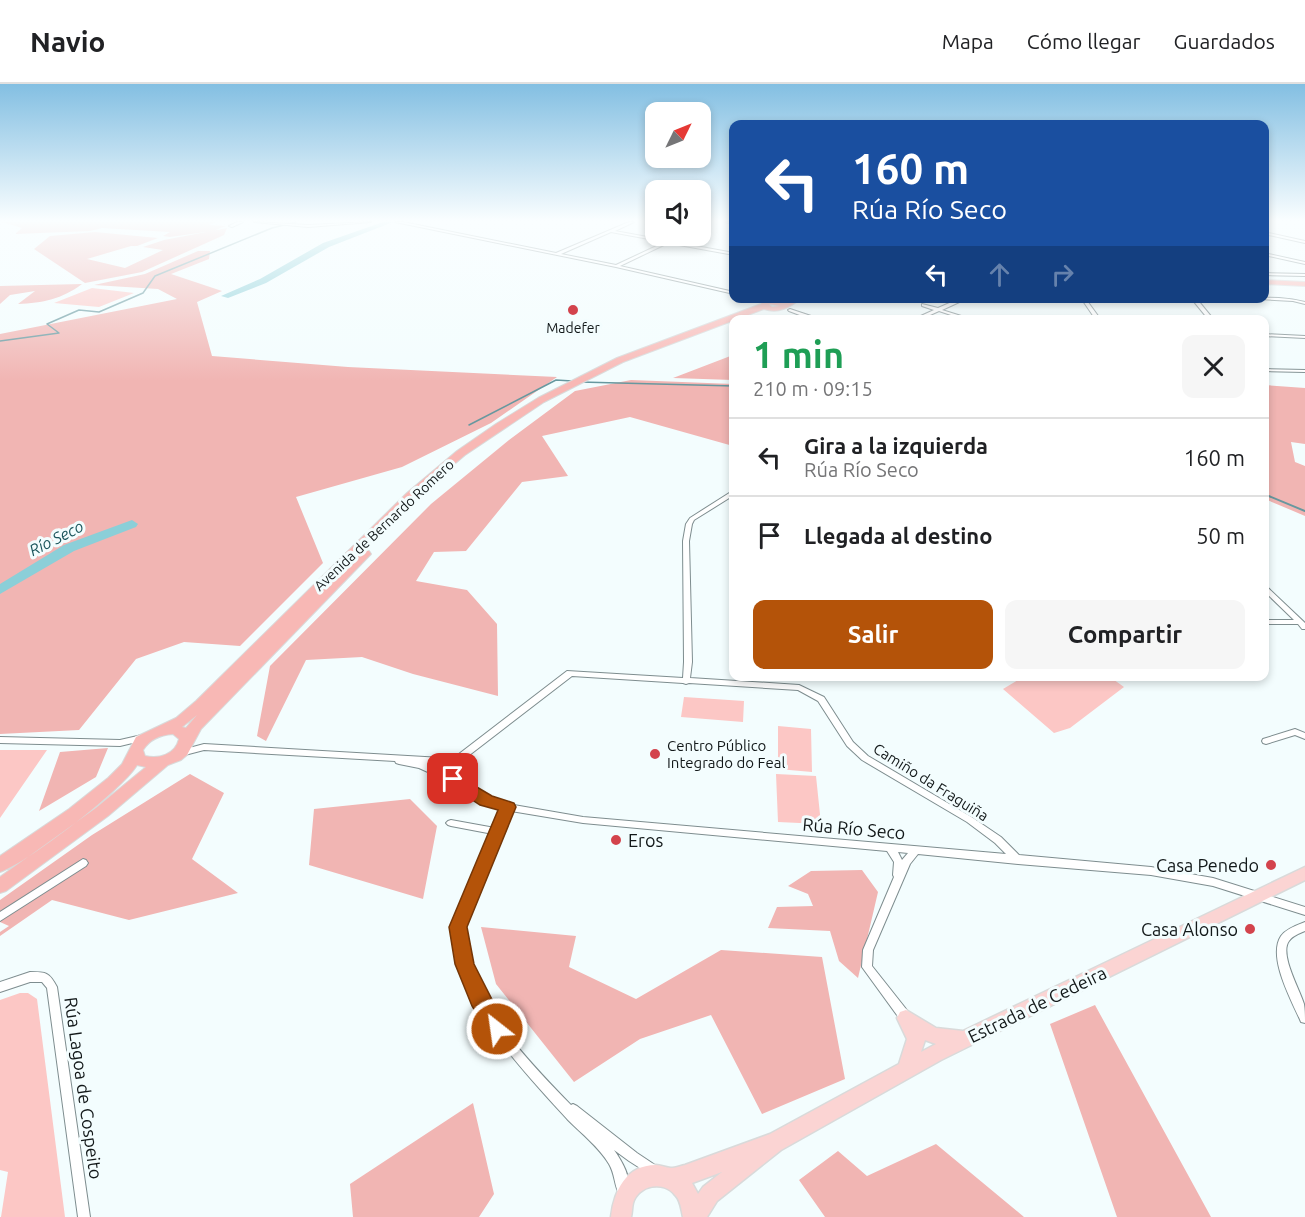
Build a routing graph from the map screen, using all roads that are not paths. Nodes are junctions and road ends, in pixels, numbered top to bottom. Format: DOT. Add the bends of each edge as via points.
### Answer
graph roads {
  1 [pos="654,275"];
  2 [pos="1269,284"];
  3 [pos="1305,286"];
  4 [pos="729,292"];
  5 [pos="1269,299"];
  6 [pos="955,303"];
  7 [pos="1197,303"];
  8 [pos="1305,303"];
  9 [pos="774,304"];
  10 [pos="923,305"];
  11 [pos="939,310"];
  12 [pos="744,315"];
  13 [pos="751,315"];
  14 [pos="804,315"];
  15 [pos="926,315"];
  16 [pos="956,315"];
  17 [pos="1208,315"];
  18 [pos="729,320"];
  19 [pos="729,324"];
  20 [pos="1269,335"];
  21 [pos="1305,337"];
  22 [pos="1269,369"];
  23 [pos="1305,371"];
  24 [pos="729,495"];
  25 [pos="1269,592"];
  26 [pos="1269,622"];
  27 [pos="1302,625"];
  28 [pos="686,682"];
  29 [pos="166,729"];
  30 [pos="1305,736"];
  31 [pos="145,737"];
  32 [pos="187,738"];
  33 [pos="0,740"];
  34 [pos="1266,741"];
  35 [pos="120,743"];
  36 [pos="204,747"];
  37 [pos="135,753"];
  38 [pos="179,753"];
  39 [pos="374,756"];
  40 [pos="457,760"];
  41 [pos="163,761"];
  42 [pos="442,761"];
  43 [pos="433,771"];
  44 [pos="453,779"];
  45 [pos="508,807"];
  46 [pos="451,823"];
  47 [pos="499,832"];
  48 [pos="890,848"];
  49 [pos="916,850"];
  50 [pos="1019,860"];
  51 [pos="83,863"];
  52 [pos="0,865"];
  53 [pos="1305,873"];
  54 [pos="898,879"];
  55 [pos="0,885"];
  56 [pos="1257,897"];
  57 [pos="1305,911"];
  58 [pos="0,917"];
  59 [pos="1305,926"];
  60 [pos="0,987"];
  61 [pos="906,1018"];
  62 [pos="1305,1018"];
  63 [pos="966,1039"];
  64 [pos="935,1054"];
  65 [pos="906,1070"];
  66 [pos="557,1098"];
  67 [pos="774,1143"];
  68 [pos="667,1176"];
  69 [pos="620,1210"];
  70 [pos="84,1217"];
  71 [pos="694,1217"];
  1 -- 4 [label="street"];
  2 -- 3 [label="highway"];
  5 -- 8 [label="street"];
  6 -- 11 [label="street"];
  7 -- 17 [label="street"];
  9 -- 12 [label="highway, Avenida de Bernardo Romero"];
  9 -- 13 [label="highway, Avenida de Bernardo Romero"];
  9 -- 14 [label="street"];
  10 -- 11 [label="street"];
  11 -- 15 [label="street"];
  11 -- 16 [label="street"];
  18 -- 29 [label="highway, Avenida de Bernardo Romero" via="620,360 541,399 461,453 411,495 201,704"];
  19 -- 32 [label="highway, Avenida de Bernardo Romero" via="602,374 536,410 471,455 429,490"];
  20 -- 21 [label="street"];
  22 -- 23 [label="street"];
  24 -- 28 [label="street" via="689,524"];
  25 -- 27 [label="street"];
  26 -- 27 [label="street"];
  28 -- 40 [label="street, Camiño da Fraguiña" via="570,674"];
  28 -- 50 [label="street, Camiño da Fraguiña" via="799,688 821,699 850,744 865,758 970,820"];
  29 -- 31 [label="highway, Avenida de Bernardo Romero"];
  29 -- 32 [label="highway" via="180,731"];
  30 -- 34 [label="street" via="1295,732"];
  31 -- 35 [label="street"];
  31 -- 37 [label="highway"];
  32 -- 36 [label="street"];
  32 -- 38 [label="highway, Avenida de Bernardo Romero"];
  33 -- 35 [label="street"];
  35 -- 37 [label="street"];
  36 -- 38 [label="street"];
  36 -- 39 [label="street"];
  37 -- 41 [label="highway" via="143,762"];
  37 -- 52 [label="highway" via="124,773"];
  38 -- 41 [label="highway"];
  39 -- 42 [label="street"];
  39 -- 43 [label="street"];
  40 -- 42 [label="street"];
  40 -- 44 [label="street" via="463,765 462,771"];
  41 -- 55 [label="highway" via="102,812"];
  42 -- 43 [label="street"];
  43 -- 44 [label="street" via="438,778"];
  44 -- 45 [label="street, Rúa Río Seco" via="486,800"];
  45 -- 47 [label="street"];
  45 -- 48 [label="street, Rúa Río Seco" via="583,820"];
  46 -- 47 [label="street"];
  47 -- 66 [label="street" via="458,927 459,946 476,991 497,1029"];
  48 -- 49 [label="street, Rúa Río Seco"];
  48 -- 54 [label="street" via="899,861"];
  49 -- 50 [label="street, Rúa Río Seco"];
  49 -- 54 [label="street"];
  50 -- 56 [label="street, Rúa Río Seco" via="1192,876"];
  51 -- 58 [label="street"];
  53 -- 56 [label="main road, Estrada de Cedeira"];
  54 -- 61 [label="street" via="868,950 867,967"];
  56 -- 57 [label="street, Rúa Río Seco"];
  56 -- 63 [label="main road, Estrada de Cedeira"];
  59 -- 62 [label="street" via="1285,939 1280,952"];
  60 -- 70 [label="street, Rúa Lagoa de Cospeito" via="45,976 52,987"];
  61 -- 63 [label="main road" via="928,1035"];
  61 -- 64 [label="main road"];
  61 -- 65 [label="main road" via="916,1039"];
  63 -- 64 [label="main road, Estrada de Cedeira"];
  64 -- 65 [label="main road, Estrada de Cedeira"];
  65 -- 67 [label="main road, Estrada de Cedeira"];
  66 -- 68 [label="street" via="633,1157"];
  66 -- 69 [label="street" via="612,1154 622,1178"];
  67 -- 68 [label="main road, Estrada de Cedeira" via="740,1152 689,1174"];
  67 -- 71 [label="main road, Estrada de Cedeira" via="710,1194"];
  68 -- 69 [label="main road, Estrada de Cedeira" via="650,1175 639,1180 630,1187"];
  68 -- 71 [label="main road" via="689,1194"];
}
